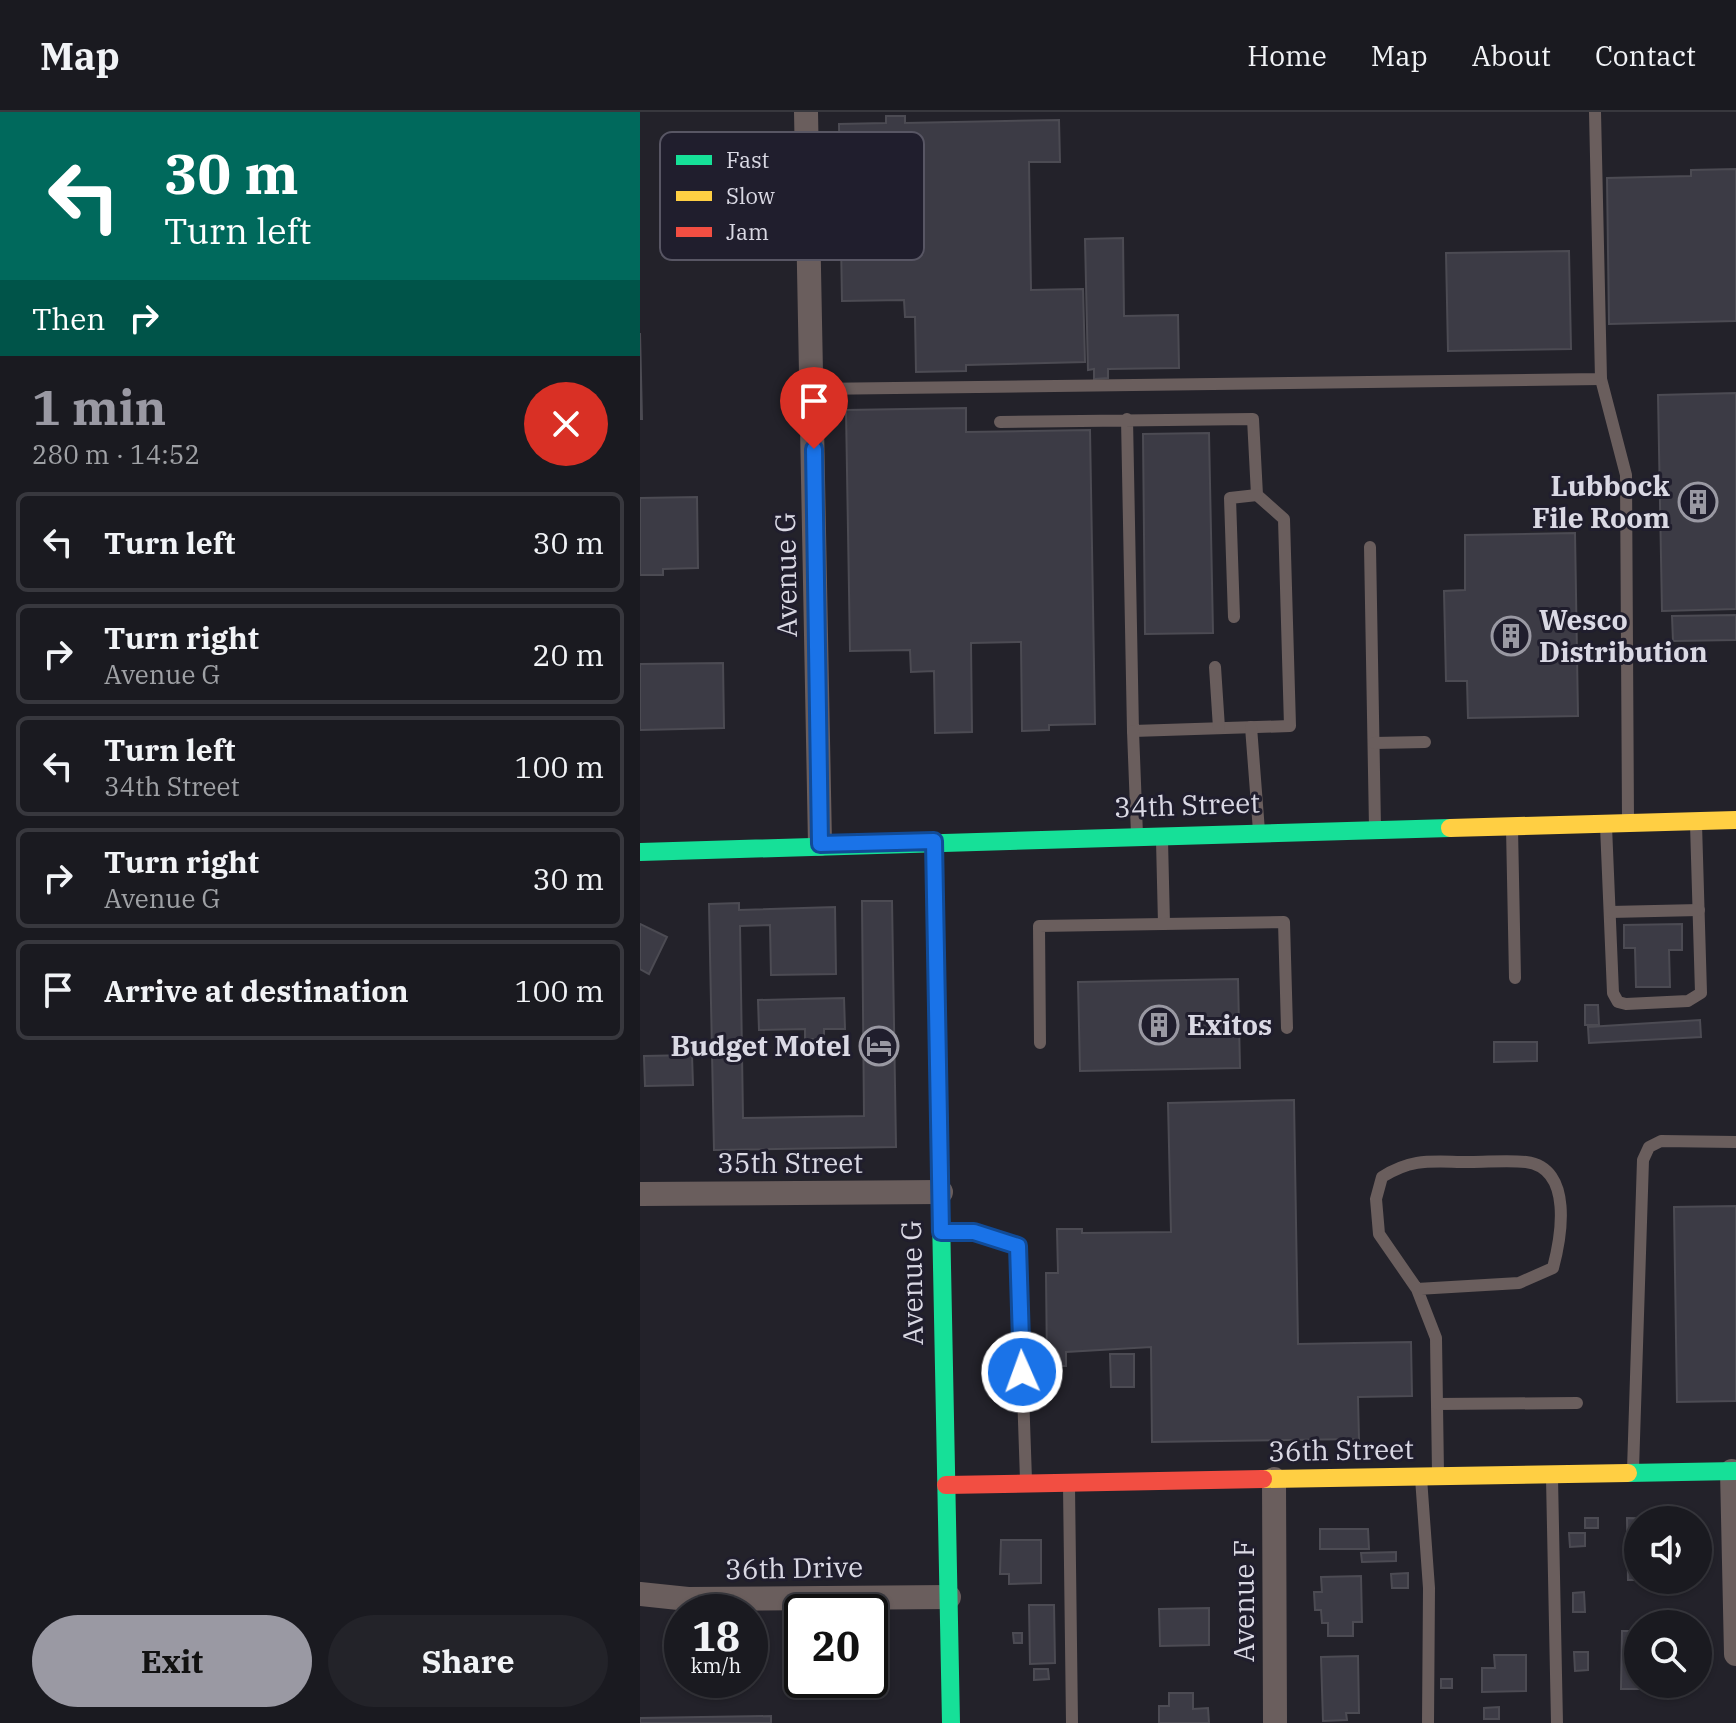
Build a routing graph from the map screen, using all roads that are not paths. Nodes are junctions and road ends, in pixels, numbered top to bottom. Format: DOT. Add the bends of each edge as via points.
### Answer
graph roads {
  1 [pos="806,112"];
  2 [pos="1595,112"];
  3 [pos="807,132"];
  4 [pos="810,260"];
  5 [pos="1601,379"];
  6 [pos="813,389"];
  7 [pos="1127,419"];
  8 [pos="1000,422"];
  9 [pos="1257,495"];
  10 [pos="1370,547"];
  11 [pos="1234,617"];
  12 [pos="1215,667"];
  13 [pos="1251,727"];
  14 [pos="1219,728"];
  15 [pos="1133,731"];
  16 [pos="1425,742"];
  17 [pos="1374,743"];
  18 [pos="1736,820"];
  19 [pos="1696,821"];
  20 [pos="1628,822"];
  21 [pos="1606,823"];
  22 [pos="1511,825"];
  23 [pos="1375,828"];
  24 [pos="1259,831"];
  25 [pos="640,832"];
  26 [pos="1161,834"];
  27 [pos="1137,835"];
  28 [pos="934,841"];
  29 [pos="820,844"];
  30 [pos="707,849"];
  31 [pos="640,852"];
  32 [pos="640,869"];
  33 [pos="1699,910"];
  34 [pos="1610,912"];
  35 [pos="1164,924"];
  36 [pos="1515,978"];
  37 [pos="1287,1028"];
  38 [pos="1040,1043"];
  39 [pos="1736,1142"];
  40 [pos="941,1192"];
  41 [pos="640,1194"];
  42 [pos="941,1232"];
  43 [pos="1417,1289"];
  44 [pos="1577,1403"];
  45 [pos="1437,1404"];
  46 [pos="1734,1471"];
  47 [pos="1632,1473"];
  48 [pos="1552,1474"];
  49 [pos="1430,1476"];
  50 [pos="1274,1479"];
  51 [pos="1069,1482"];
  52 [pos="1026,1483"];
  53 [pos="946,1485"];
  54 [pos="640,1594"];
  55 [pos="949,1597"];
  56 [pos="1736,1654"];
  57 [pos="951,1723"];
  58 [pos="1072,1723"];
  59 [pos="1275,1723"];
  60 [pos="1428,1723"];
  61 [pos="1557,1723"];
  1 -- 3 [label="street, Avenue G"];
  2 -- 5 [label="lane"];
  4 -- 6 [label="street, Avenue G"];
  5 -- 6 [label="lane"];
  5 -- 20 [label="lane" via="1626,475"];
  6 -- 29 [label="street, Avenue G"];
  7 -- 8 [label="lane"];
  7 -- 9 [label="lane" via="1253,419"];
  7 -- 15 [label="lane"];
  9 -- 11 [label="lane" via="1230,498"];
  9 -- 13 [label="lane" via="1284,519 1290,726"];
  10 -- 17 [label="lane"];
  12 -- 14 [label="lane"];
  13 -- 14 [label="lane"];
  13 -- 24 [label="lane"];
  14 -- 15 [label="lane"];
  15 -- 27 [label="lane"];
  16 -- 17 [label="lane"];
  17 -- 23 [label="lane"];
  18 -- 19 [label="street, 34th Street"];
  19 -- 20 [label="street, 34th Street"];
  19 -- 33 [label="lane"];
  20 -- 21 [label="street, 34th Street"];
  21 -- 22 [label="street, 34th Street"];
  21 -- 34 [label="lane"];
  22 -- 23 [label="street, 34th Street"];
  22 -- 36 [label="lane"];
  23 -- 24 [label="street, 34th Street"];
  24 -- 26 [label="street, 34th Street"];
  25 -- 30 [label="street"];
  26 -- 27 [label="street, 34th Street"];
  26 -- 35 [label="lane"];
  27 -- 28 [label="street, 34th Street"];
  28 -- 29 [label="street, 34th Street"];
  28 -- 40 [label="street, Avenue G"];
  29 -- 30 [label="street, 34th Street"];
  30 -- 31 [label="street, 34th Street"];
  30 -- 32 [label="street"];
  33 -- 34 [label="lane"];
  33 -- 34 [label="lane" via="1701,993 1688,1001 1626,1004 1613,993"];
  35 -- 37 [label="lane" via="1284,922"];
  35 -- 38 [label="lane" via="1039,926"];
  39 -- 47 [label="lane" via="1661,1141 1649,1147 1643,1160"];
  40 -- 41 [label="street, 35th Street"];
  40 -- 42 [label="street, Avenue G"];
  42 -- 52 [label="lane" via="974,1232 1018,1246"];
  42 -- 53 [label="street, Avenue G"];
  43 -- 43 [label="lane" via="1379,1234 1376,1199 1382,1177 1405,1162 1529,1162 1547,1174 1562,1202 1553,1268 1519,1283"];
  43 -- 45 [label="lane" via="1436,1338"];
  44 -- 45 [label="lane"];
  45 -- 49 [label="lane"];
  46 -- 47 [label="street, 36th Street"];
  46 -- 56 [label="street"];
  47 -- 48 [label="street, 36th Street"];
  48 -- 49 [label="street, 36th Street"];
  48 -- 61 [label="lane"];
  49 -- 50 [label="street, 36th Street"];
  49 -- 60 [label="lane"];
  50 -- 51 [label="street, 36th Street"];
  50 -- 59 [label="street, Avenue F"];
  51 -- 52 [label="street, 36th Street"];
  51 -- 58 [label="lane"];
  52 -- 53 [label="street, 36th Street"];
  53 -- 55 [label="street, Avenue G"];
  54 -- 55 [label="street, 36th Drive" via="688,1599"];
  55 -- 57 [label="street, Avenue G"];
}
